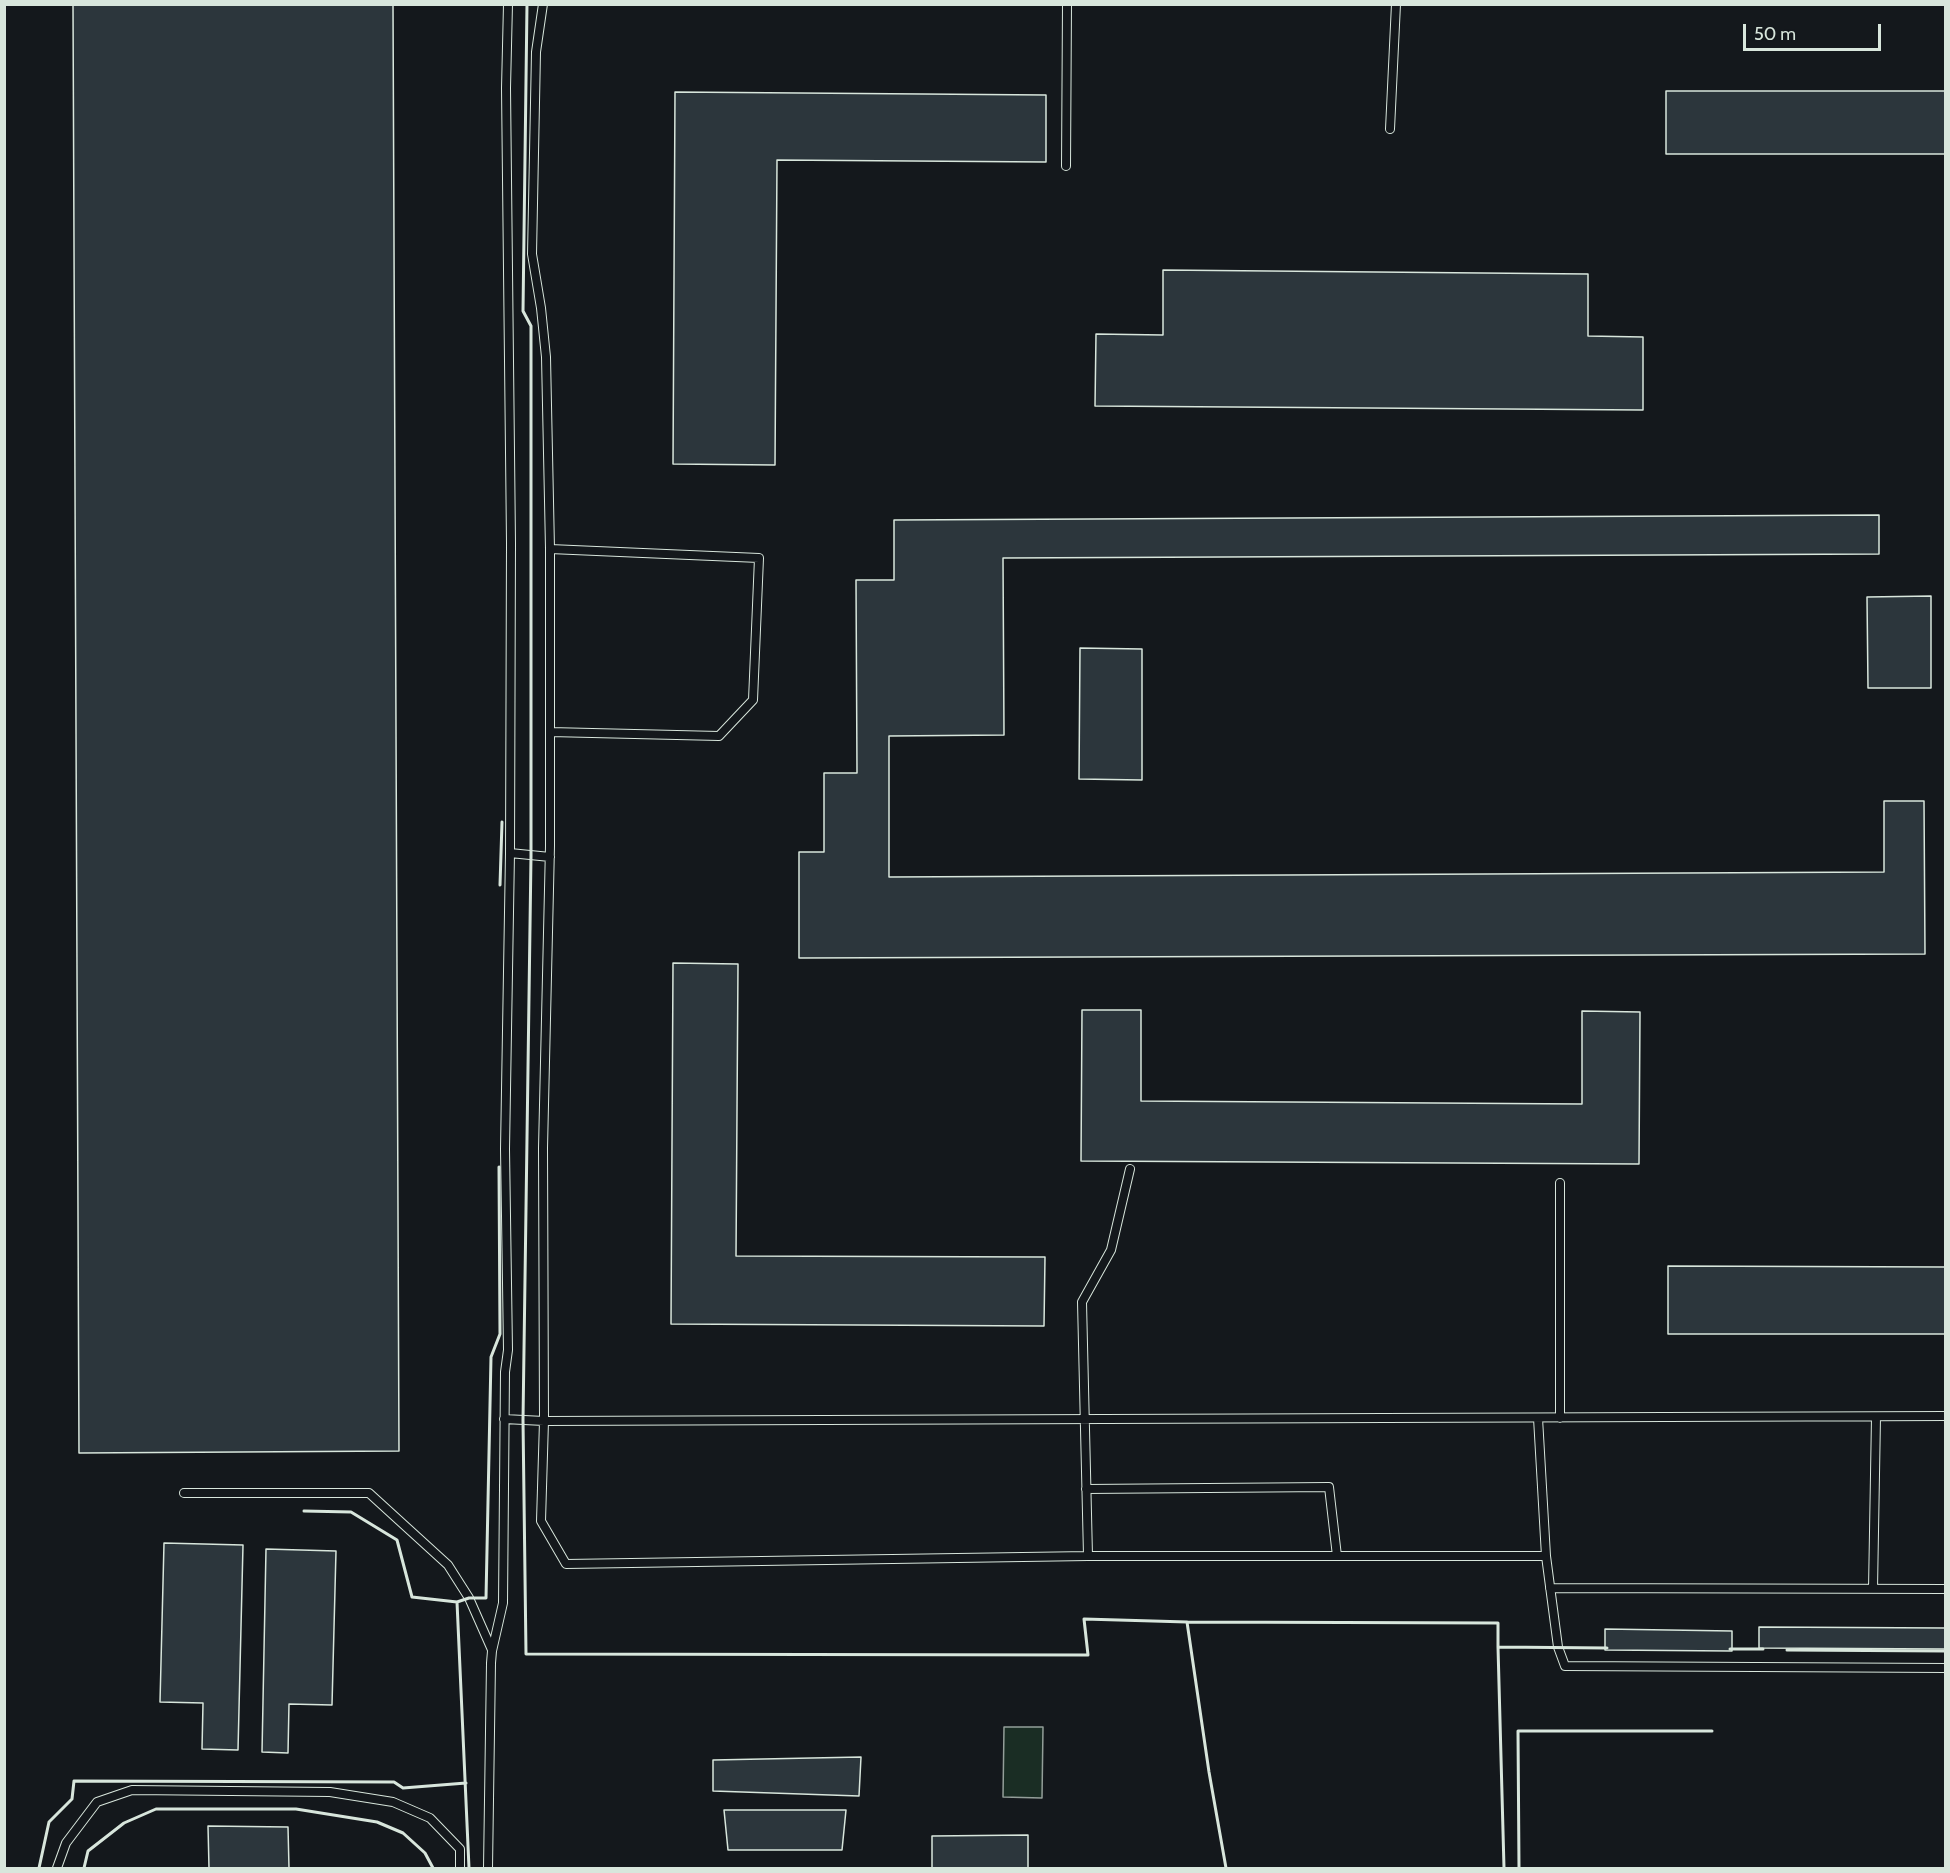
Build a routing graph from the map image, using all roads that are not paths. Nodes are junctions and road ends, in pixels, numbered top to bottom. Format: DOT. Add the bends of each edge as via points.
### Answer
graph roads {
  1 [pos="508,4"];
  2 [pos="543,4"];
  3 [pos="1067,4"];
  4 [pos="1396,4"];
  5 [pos="1390,129"];
  6 [pos="1066,166"];
  7 [pos="550,549"];
  8 [pos="550,732"];
  9 [pos="510,854"];
  10 [pos="550,857"];
  11 [pos="1130,1169"];
  12 [pos="1560,1183"];
  13 [pos="1946,1416"];
  14 [pos="1876,1417"];
  15 [pos="1538,1418"];
  16 [pos="1560,1418"];
  17 [pos="504,1419"];
  18 [pos="1085,1420"];
  19 [pos="544,1421"];
  20 [pos="1086,1489"];
  21 [pos="184,1493"];
  22 [pos="1088,1556"];
  23 [pos="1337,1556"];
  24 [pos="1546,1556"];
  25 [pos="1550,1588"];
  26 [pos="1873,1589"];
  27 [pos="1946,1589"];
  28 [pos="492,1651"];
  29 [pos="1946,1668"];
  30 [pos="57,1869"];
  31 [pos="460,1869"];
  32 [pos="488,1869"];
  1 -- 9 [label="lane"];
  2 -- 7 [label="lane" via="536,52 532,254 546,357"];
  3 -- 6 [label="lane"];
  4 -- 5 [label="lane"];
  7 -- 8 [label="lane"];
  7 -- 8 [label="lane" via="759,558 753,700 719,736"];
  8 -- 10 [label="lane"];
  9 -- 10 [label="lane"];
  9 -- 17 [label="lane" via="505,1149 508,1350"];
  10 -- 19 [label="lane" via="543,1148"];
  11 -- 18 [label="lane" via="1111,1250 1082,1302"];
  12 -- 16 [label="lane"];
  13 -- 14 [label="lane"];
  14 -- 16 [label="lane"];
  14 -- 26 [label="lane"];
  15 -- 16 [label="lane"];
  15 -- 18 [label="lane"];
  15 -- 24 [label="lane"];
  17 -- 19 [label="lane"];
  17 -- 28 [label="lane" via="503,1603"];
  18 -- 19 [label="lane"];
  18 -- 20 [label="lane"];
  19 -- 22 [label="lane" via="541,1521 566,1564"];
  20 -- 22 [label="lane"];
  20 -- 23 [label="lane" via="1329,1487"];
  21 -- 28 [label="lane" via="369,1493 448,1565 470,1598"];
  22 -- 23 [label="lane"];
  23 -- 24 [label="lane"];
  24 -- 25 [label="lane"];
  25 -- 26 [label="lane"];
  25 -- 29 [label="lane" via="1558,1647 1565,1666"];
  26 -- 27 [label="lane"];
  28 -- 32 [label="lane"];
  30 -- 31 [label="lane" via="66,1843 97,1802 132,1790 330,1792 393,1802 430,1818 460,1849"];
}
